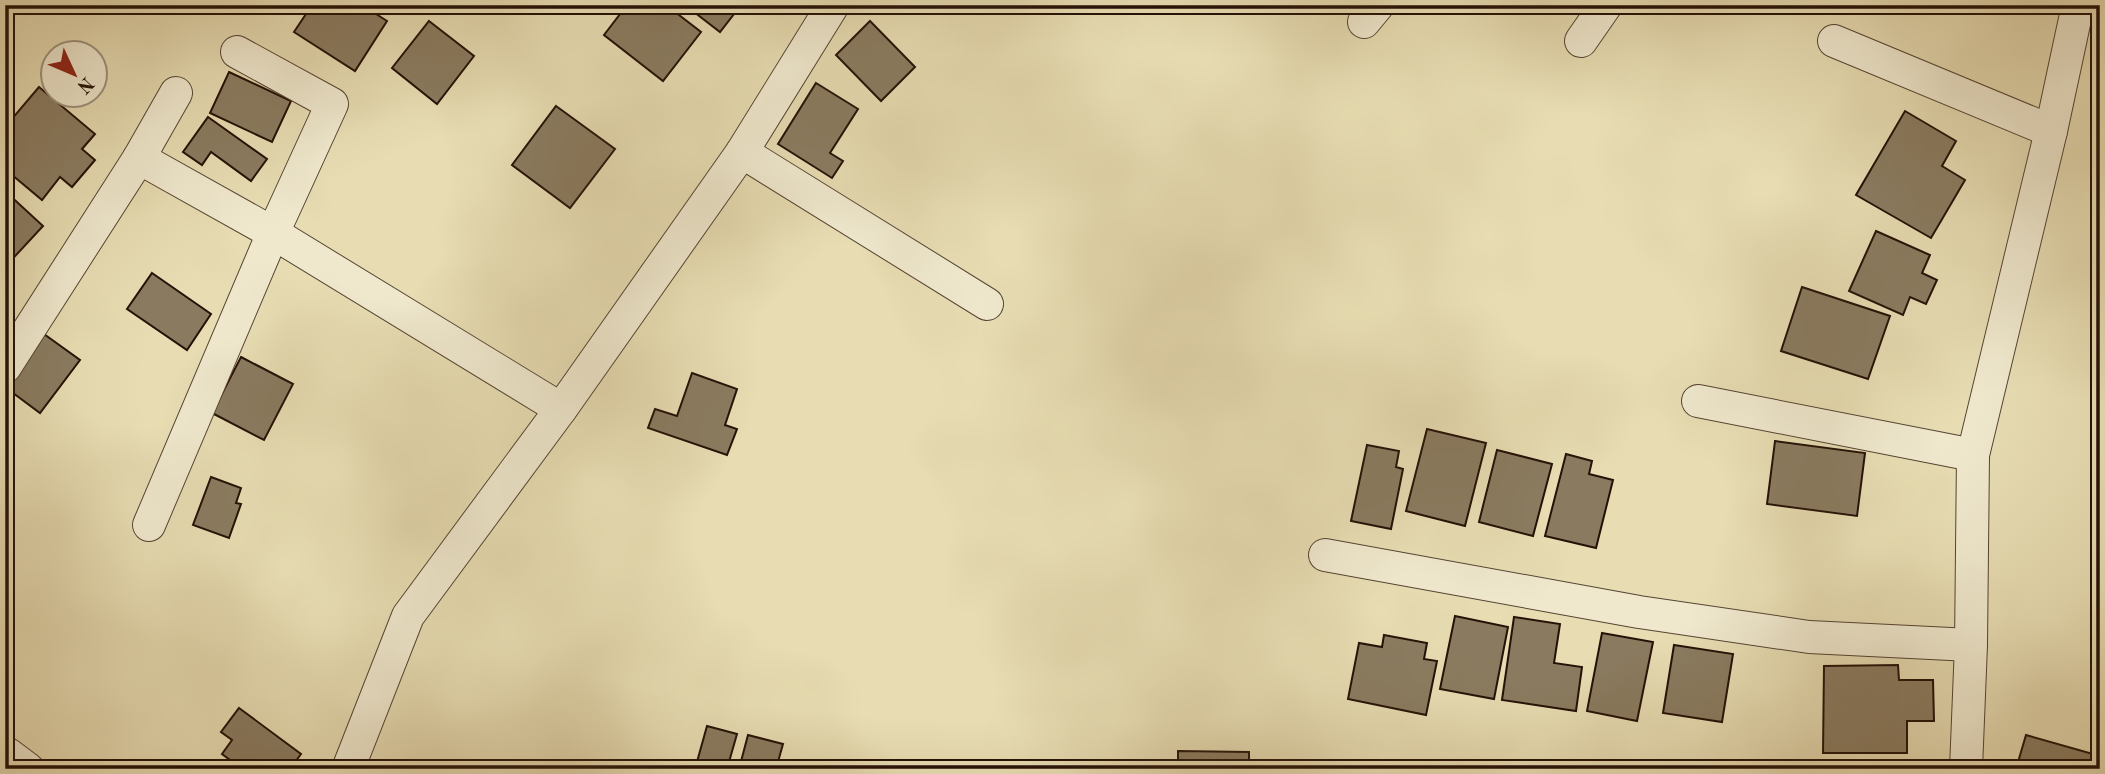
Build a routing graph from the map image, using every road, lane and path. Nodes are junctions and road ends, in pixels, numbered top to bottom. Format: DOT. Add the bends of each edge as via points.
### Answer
graph roads {
  1 [pos="833,5"];
  2 [pos="1606,5"];
  3 [pos="2078,5"];
  4 [pos="1581,41"];
  5 [pos="1834,41"];
  6 [pos="237,52"];
  7 [pos="176,93"];
  8 [pos="2051,131"];
  9 [pos="742,152"];
  10 [pos="139,158"];
  11 [pos="273,233"];
  12 [pos="987,304"];
  13 [pos="5,368"];
  14 [pos="1698,401"];
  15 [pos="561,408"];
  16 [pos="1973,455"];
  17 [pos="149,525"];
  18 [pos="1325,555"];
  19 [pos="1971,645"];
  20 [pos="348,769"];
  21 [pos="1966,769"];
  1 -- 9 [label="street"];
  2 -- 4 [label="street"];
  3 -- 8 [label="street"];
  5 -- 8 [label="street"];
  6 -- 11 [label="street" via="332,104"];
  7 -- 10 [label="street"];
  8 -- 16 [label="street"];
  9 -- 12 [label="street"];
  9 -- 15 [label="street"];
  10 -- 11 [label="street"];
  10 -- 13 [label="street"];
  11 -- 15 [label="street"];
  11 -- 17 [label="street"];
  14 -- 16 [label="street"];
  15 -- 20 [label="street" via="408,616"];
  16 -- 19 [label="street"];
  18 -- 19 [label="street" via="1639,612 1796,635"];
  19 -- 21 [label="street"];
}
